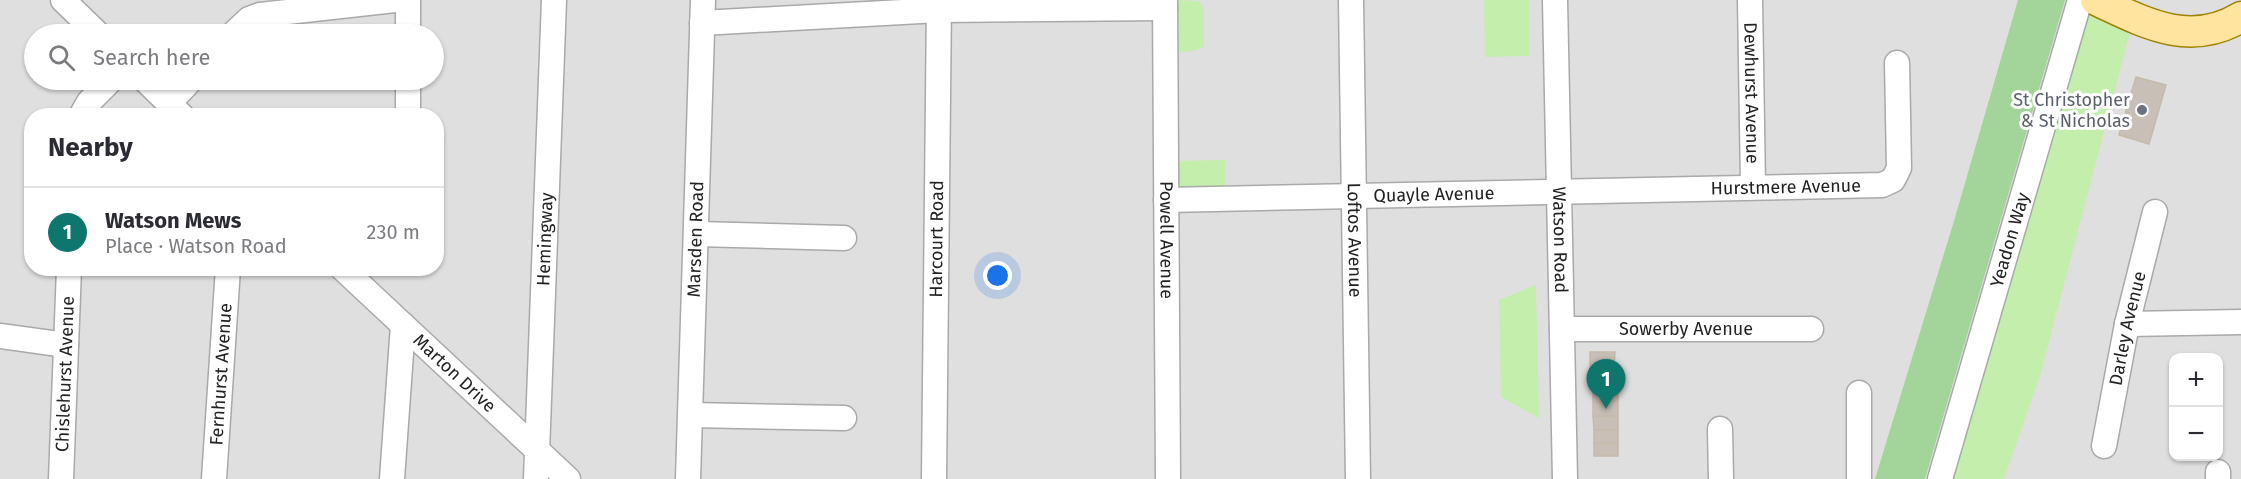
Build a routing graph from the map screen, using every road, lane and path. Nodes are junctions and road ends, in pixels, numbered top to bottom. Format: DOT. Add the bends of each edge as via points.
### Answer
graph roads {
  1 [pos="63,0"];
  2 [pos="395,0"];
  3 [pos="408,0"];
  4 [pos="554,0"];
  5 [pos="1351,0"];
  6 [pos="1555,0"];
  7 [pos="1750,0"];
  8 [pos="2080,0"];
  9 [pos="2096,0"];
  10 [pos="1165,4"];
  11 [pos="939,5"];
  12 [pos="702,12"];
  13 [pos="2241,17"];
  14 [pos="88,24"];
  15 [pos="243,24"];
  16 [pos="408,24"];
  17 [pos="1897,63"];
  18 [pos="101,90"];
  19 [pos="155,90"];
  20 [pos="185,90"];
  21 [pos="408,90"];
  22 [pos="85,108"];
  23 [pos="174,108"];
  24 [pos="176,108"];
  25 [pos="408,108"];
  26 [pos="1753,186"];
  27 [pos="1560,192"];
  28 [pos="1353,197"];
  29 [pos="1166,200"];
  30 [pos="2155,212"];
  31 [pos="697,234"];
  32 [pos="844,238"];
  33 [pos="69,276"];
  34 [pos="227,276"];
  35 [pos="350,276"];
  36 [pos="2241,322"];
  37 [pos="2127,324"];
  38 [pos="403,326"];
  39 [pos="1562,329"];
  40 [pos="1811,329"];
  41 [pos="0,336"];
  42 [pos="66,345"];
  43 [pos="1859,393"];
  44 [pos="691,415"];
  45 [pos="844,418"];
  46 [pos="1720,429"];
  47 [pos="2104,446"];
  48 [pos="538,451"];
  49 [pos="61,479"];
  50 [pos="214,479"];
  51 [pos="392,479"];
  52 [pos="537,479"];
  53 [pos="568,479"];
  54 [pos="688,479"];
  55 [pos="934,479"];
  56 [pos="1168,479"];
  57 [pos="1358,479"];
  58 [pos="1565,479"];
  59 [pos="1721,479"];
  60 [pos="1859,479"];
  61 [pos="1940,479"];
  1 -- 14 [label="street"];
  2 -- 15 [label="street" via="260,15"];
  3 -- 16 [label="street"];
  4 -- 48 [label="street, Hemingway"];
  5 -- 28 [label="street, Loftos Avenue"];
  6 -- 27 [label="street, Watson Road"];
  7 -- 26 [label="street, Dewhurst Avenue"];
  8 -- 61 [label="street, Yeadon Way"];
  9 -- 13 [label="main road" via="2176,31 2210,31"];
  10 -- 11 [label="street"];
  10 -- 29 [label="street, Powell Avenue"];
  11 -- 12 [label="street"];
  11 -- 55 [label="street, Harcourt Road"];
  12 -- 31 [label="street, Marsden Road"];
  17 -- 26 [label="street, Hurstmere Avenue" via="1899,168 1893,180 1882,184"];
  18 -- 22 [label="street"];
  19 -- 23 [label="street"];
  20 -- 24 [label="street"];
  21 -- 25 [label="street"];
  26 -- 27 [label="street, Hurstmere Avenue"];
  27 -- 28 [label="street, Quayle Avenue"];
  27 -- 39 [label="street, Watson Road"];
  28 -- 29 [label="street, Quayle Avenue"];
  28 -- 57 [label="street, Loftos Avenue"];
  29 -- 56 [label="street, Powell Avenue"];
  30 -- 37 [label="street, Darley Avenue"];
  31 -- 32 [label="street"];
  31 -- 44 [label="street, Marsden Road"];
  33 -- 42 [label="street, Chislehurst Avenue"];
  34 -- 50 [label="street, Fernhurst Avenue"];
  35 -- 38 [label="street, Marton Drive"];
  36 -- 37 [label="street"];
  37 -- 47 [label="street, Darley Avenue"];
  38 -- 48 [label="street, Marton Drive"];
  38 -- 51 [label="street"];
  39 -- 40 [label="street, Sowerby Avenue"];
  39 -- 58 [label="street, Watson Road"];
  41 -- 42 [label="street"];
  42 -- 49 [label="street, Chislehurst Avenue"];
  43 -- 60 [label="street"];
  44 -- 45 [label="street"];
  44 -- 54 [label="street, Marsden Road"];
  46 -- 59 [label="street"];
  48 -- 52 [label="street, Hemingway"];
  48 -- 53 [label="street, Marton Drive"];
}
